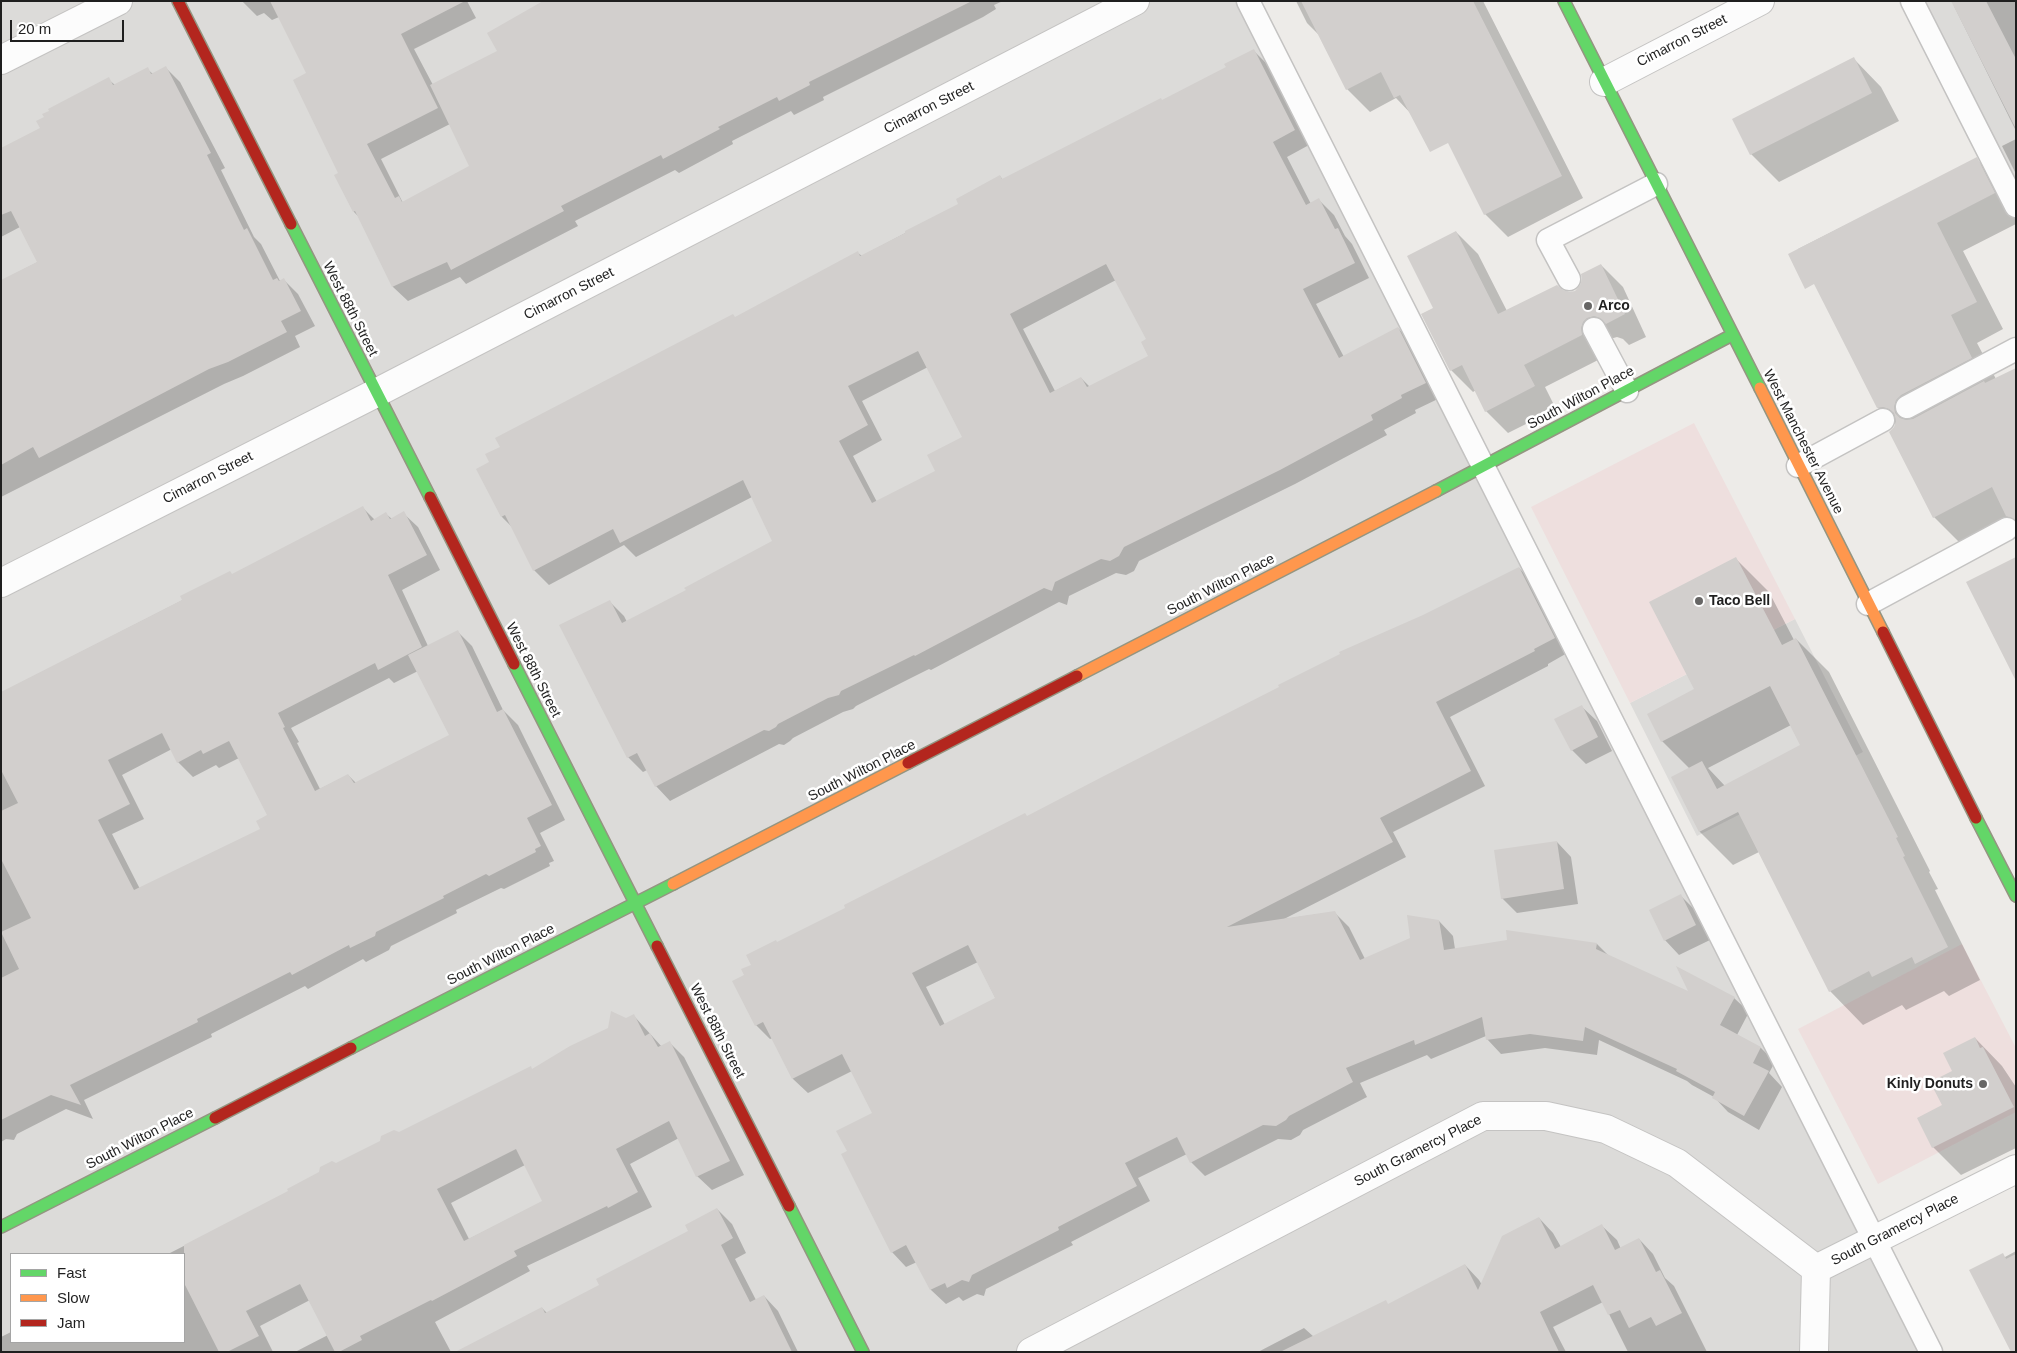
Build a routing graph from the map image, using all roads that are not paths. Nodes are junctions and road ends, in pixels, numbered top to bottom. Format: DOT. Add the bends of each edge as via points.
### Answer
graph roads {
  1 [pos="118,1"];
  2 [pos="178,1"];
  3 [pos="1135,1"];
  4 [pos="1248,1"];
  5 [pos="1564,1"];
  6 [pos="1912,1"];
  7 [pos="1753,3"];
  8 [pos="1,60"];
  9 [pos="1604,82"];
  10 [pos="1656,184"];
  11 [pos="2016,206"];
  12 [pos="1569,279"];
  13 [pos="1594,329"];
  14 [pos="1732,335"];
  15 [pos="2016,349"];
  16 [pos="1626,391"];
  17 [pos="376,393"];
  18 [pos="1907,407"];
  19 [pos="1883,420"];
  20 [pos="1484,466"];
  21 [pos="1798,466"];
  22 [pos="2007,530"];
  23 [pos="1,583"];
  24 [pos="1868,604"];
  25 [pos="2014,889"];
  26 [pos="636,904"];
  27 [pos="2016,1168"];
  28 [pos="1,1227"];
  29 [pos="1875,1240"];
  30 [pos="1816,1269"];
  31 [pos="863,1352"];
  32 [pos="1031,1352"];
  33 [pos="1814,1352"];
  34 [pos="1931,1352"];
  1 -- 8 [label="street"];
  2 -- 17 [label="street, West 88th Street"];
  3 -- 17 [label="street, Cimarron Street"];
  4 -- 20 [label="lane"];
  5 -- 9 [label="street, West Manchester Avenue"];
  6 -- 11 [label="lane"];
  7 -- 9 [label="street, Cimarron Street"];
  9 -- 10 [label="street, West Manchester Avenue"];
  10 -- 12 [label="lane" via="1548,240"];
  10 -- 14 [label="street, West Manchester Avenue"];
  13 -- 16 [label="lane"];
  14 -- 16 [label="street, South Wilton Place"];
  14 -- 21 [label="street, West Manchester Avenue"];
  15 -- 18 [label="lane"];
  16 -- 20 [label="street, South Wilton Place"];
  17 -- 23 [label="street, Cimarron Street"];
  17 -- 26 [label="street, West 88th Street"];
  19 -- 21 [label="lane"];
  20 -- 26 [label="street, South Wilton Place"];
  20 -- 29 [label="lane"];
  21 -- 24 [label="street, West Manchester Avenue"];
  22 -- 24 [label="lane"];
  24 -- 25 [label="street, West Manchester Avenue"];
  26 -- 28 [label="street, South Wilton Place"];
  26 -- 31 [label="street, West 88th Street"];
  27 -- 29 [label="street, South Gramercy Place"];
  29 -- 30 [label="street, South Gramercy Place"];
  29 -- 34 [label="lane"];
  30 -- 32 [label="street, South Gramercy Place" via="1677,1163 1606,1129 1546,1116 1482,1116"];
  30 -- 33 [label="street"];
}
